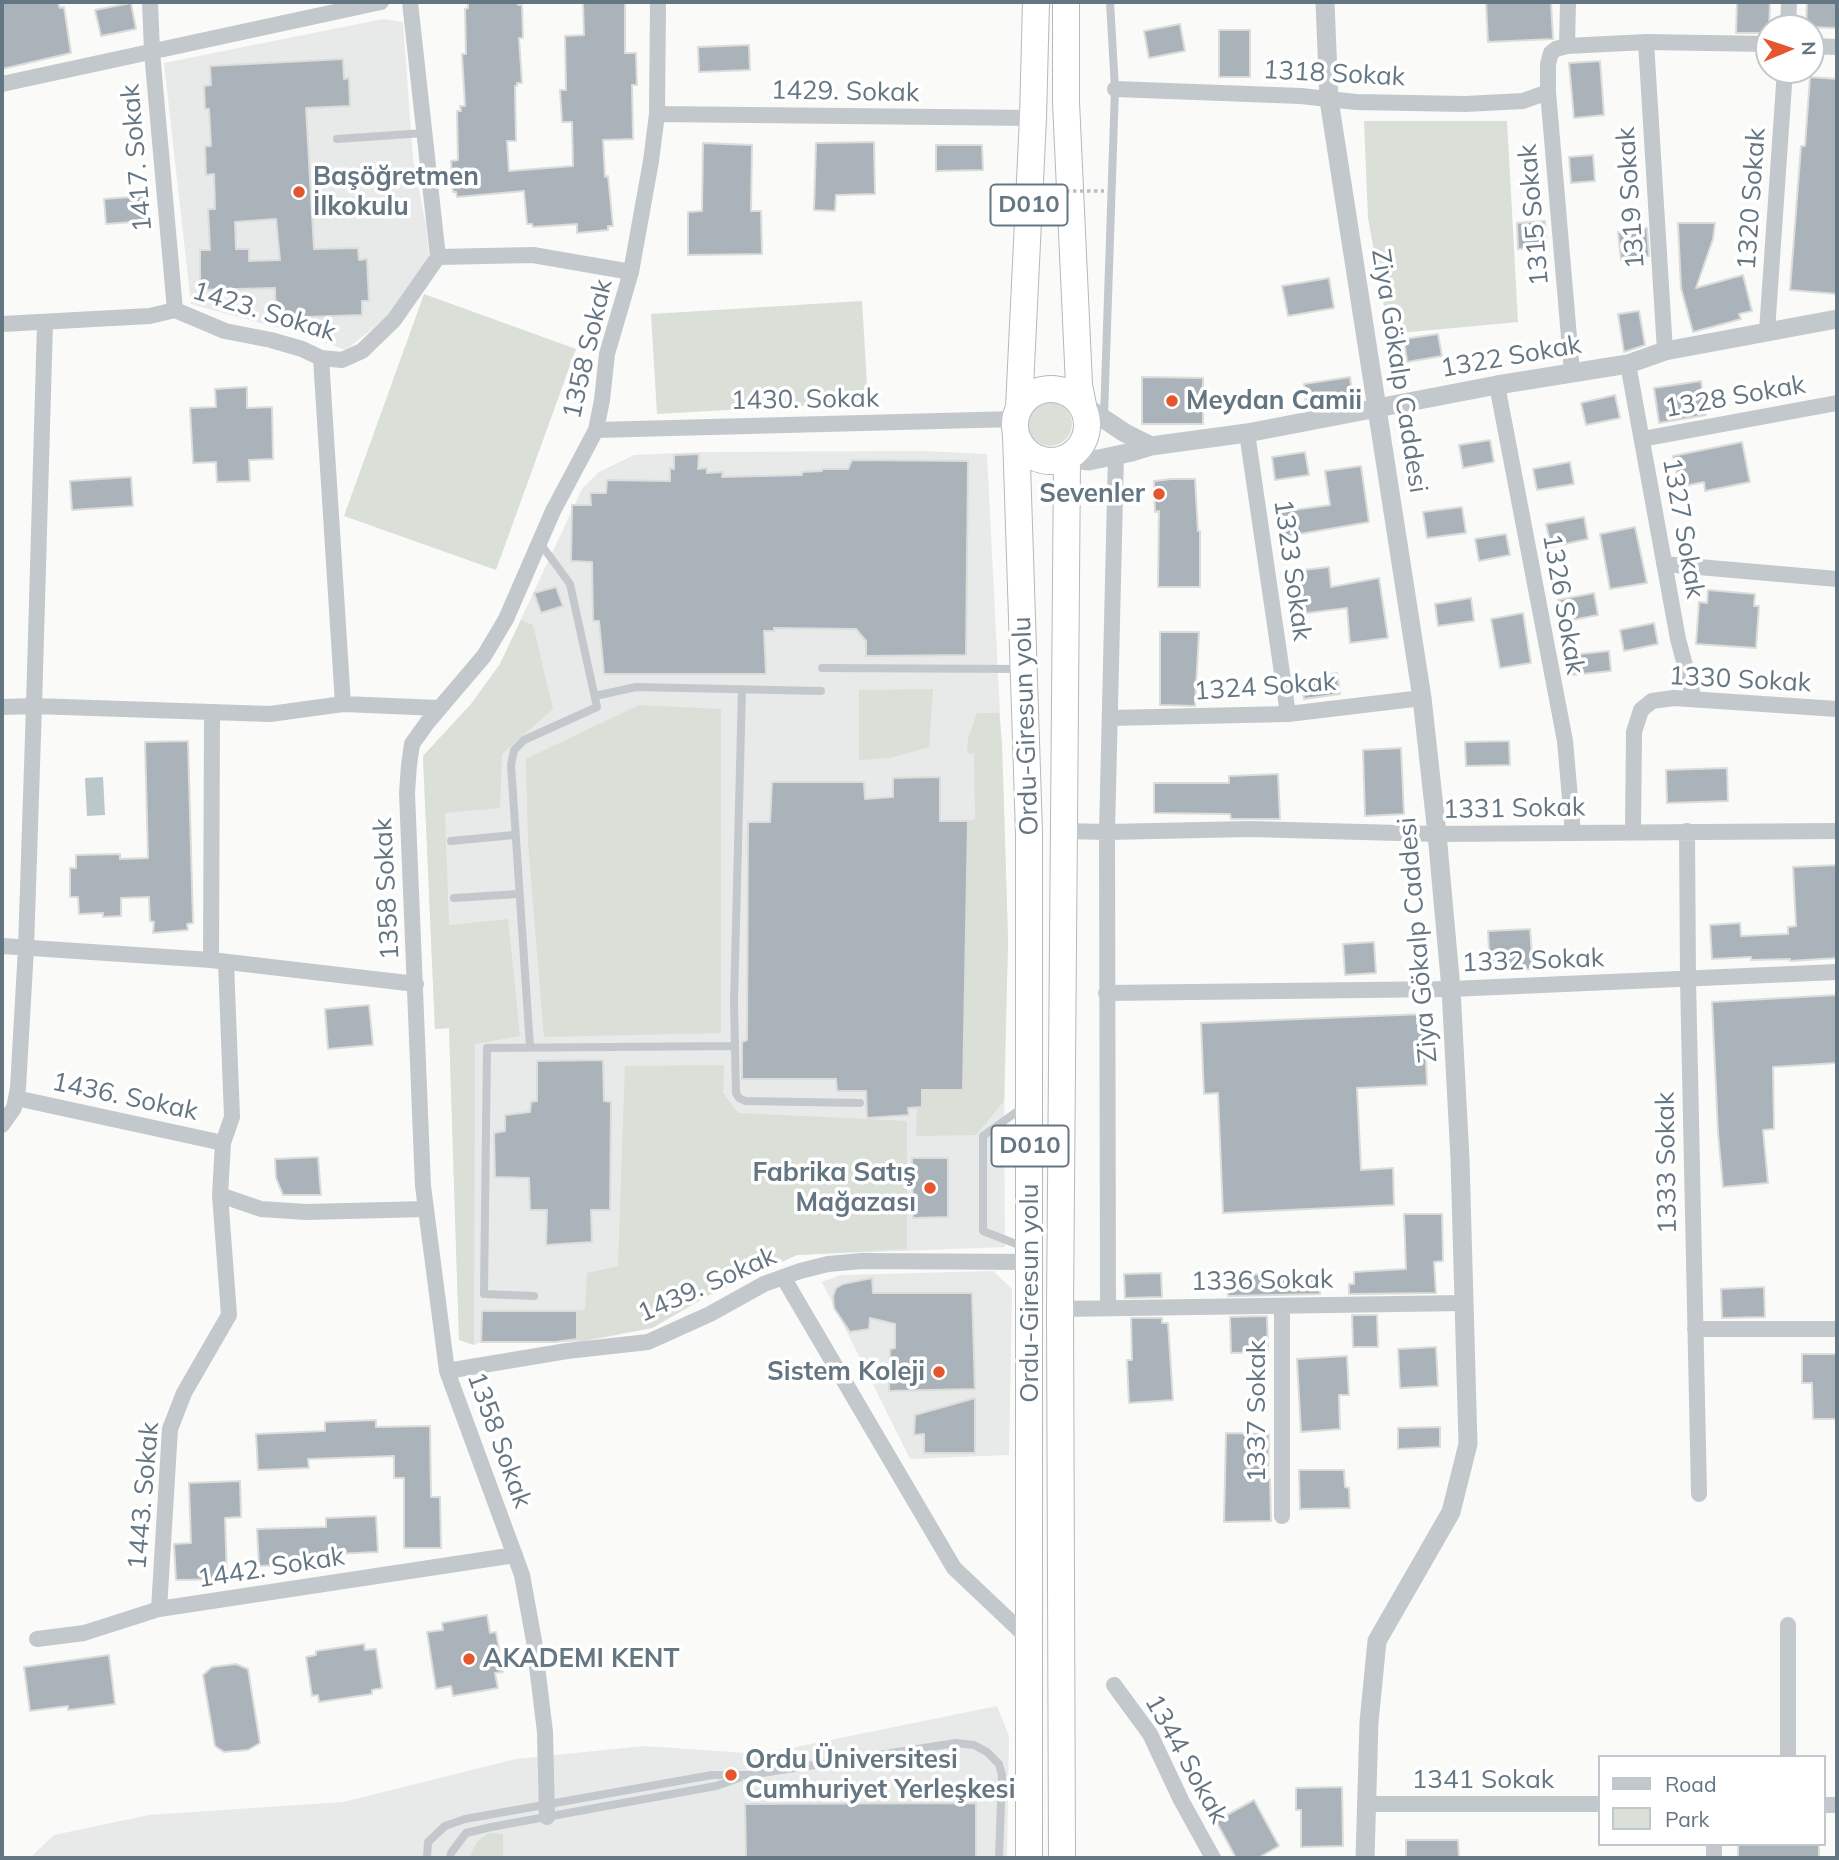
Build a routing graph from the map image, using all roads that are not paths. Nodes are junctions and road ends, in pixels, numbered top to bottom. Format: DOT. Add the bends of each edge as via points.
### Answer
graph roads {
  1 [pos="149,2"];
  2 [pos="381,2"];
  3 [pos="410,2"];
  4 [pos="658,2"];
  5 [pos="1036,2"];
  6 [pos="1066,2"];
  7 [pos="1110,2"];
  8 [pos="1325,2"];
  9 [pos="1568,2"];
  10 [pos="1646,42"];
  11 [pos="1755,44"];
  12 [pos="1567,46"];
  13 [pos="152,52"];
  14 [pos="2,83"];
  15 [pos="1784,84"];
  16 [pos="1115,89"];
  17 [pos="1548,92"];
  18 [pos="1329,100"];
  19 [pos="657,114"];
  20 [pos="1033,118"];
  21 [pos="424,133"];
  22 [pos="337,139"];
  23 [pos="438,257"];
  24 [pos="631,272"];
  25 [pos="175,310"];
  26 [pos="1837,319"];
  27 [pos="44,323"];
  28 [pos="2,324"];
  29 [pos="1767,331"];
  30 [pos="1665,351"];
  31 [pos="321,358"];
  32 [pos="1628,364"];
  33 [pos="1573,372"];
  34 [pos="1497,385"];
  35 [pos="1837,403"];
  36 [pos="1379,409"];
  37 [pos="1093,412"];
  38 [pos="1017,420"];
  39 [pos="596,430"];
  40 [pos="1247,433"];
  41 [pos="1642,439"];
  42 [pos="1151,446"];
  43 [pos="1116,455"];
  44 [pos="1067,458"];
  45 [pos="540,542"];
  46 [pos="1664,564"];
  47 [pos="1837,579"];
  48 [pos="822,668"];
  49 [pos="1024,669"];
  50 [pos="742,689"];
  51 [pos="821,691"];
  52 [pos="595,696"];
  53 [pos="1422,698"];
  54 [pos="1694,699"];
  55 [pos="344,704"];
  56 [pos="34,705"];
  57 [pos="2,707"];
  58 [pos="439,708"];
  59 [pos="1837,709"];
  60 [pos="212,713"];
  61 [pos="1289,714"];
  62 [pos="1110,718"];
  63 [pos="1065,831"];
  64 [pos="1633,831"];
  65 [pos="1687,831"];
  66 [pos="1837,831"];
  67 [pos="1107,832"];
  68 [pos="1573,833"];
  69 [pos="1437,834"];
  70 [pos="514,835"];
  71 [pos="451,841"];
  72 [pos="518,894"];
  73 [pos="454,898"];
  74 [pos="2,946"];
  75 [pos="26,948"];
  76 [pos="218,961"];
  77 [pos="1837,972"];
  78 [pos="1688,979"];
  79 [pos="416,984"];
  80 [pos="1451,989"];
  81 [pos="1105,993"];
  82 [pos="734,1046"];
  83 [pos="530,1047"];
  84 [pos="16,1098"];
  85 [pos="1030,1102"];
  86 [pos="860,1103"];
  87 [pos="2,1125"];
  88 [pos="223,1143"];
  89 [pos="220,1195"];
  90 [pos="426,1209"];
  91 [pos="1031,1256"];
  92 [pos="783,1277"];
  93 [pos="534,1296"];
  94 [pos="1465,1303"];
  95 [pos="1282,1306"];
  96 [pos="1108,1307"];
  97 [pos="1060,1309"];
  98 [pos="229,1315"];
  99 [pos="1695,1329"];
  100 [pos="1837,1329"];
  101 [pos="447,1371"];
  102 [pos="1699,1494"];
  103 [pos="1282,1517"];
  104 [pos="515,1555"];
  105 [pos="159,1609"];
  106 [pos="1788,1625"];
  107 [pos="37,1639"];
  108 [pos="1029,1639"];
  109 [pos="1114,1685"];
  110 [pos="1788,1755"];
  111 [pos="1367,1804"];
  112 [pos="1598,1804"];
  113 [pos="547,1811"];
  114 [pos="426,1858"];
  115 [pos="450,1858"];
  116 [pos="999,1858"];
  117 [pos="1028,1858"];
  118 [pos="1062,1858"];
  119 [pos="1213,1858"];
  120 [pos="1365,1858"];
  1 -- 13 [label="street, 1417. Sokak"];
  2 -- 13 [label="street"];
  3 -- 21 [label="street"];
  4 -- 19 [label="street, 1358 Sokak"];
  5 -- 20 [label="highway, D010"];
  6 -- 37 [label="highway, D010" via="1078,373"];
  7 -- 16 [label="lane"];
  8 -- 18 [label="street, Ziya Gökalp Caddesi"];
  9 -- 12 [label="street"];
  10 -- 11 [label="street"];
  10 -- 12 [label="street"];
  10 -- 30 [label="street, 1319 Sokak"];
  12 -- 17 [label="street, 1315 Sokak" via="1551,53"];
  13 -- 14 [label="street"];
  13 -- 25 [label="street, 1417. Sokak"];
  15 -- 29 [label="street, 1320 Sokak"];
  16 -- 18 [label="street, 1318 Sokak"];
  16 -- 37 [label="lane"];
  17 -- 18 [label="street, 1318 Sokak" via="1523,101 1465,104"];
  17 -- 33 [label="street, 1315 Sokak"];
  18 -- 36 [label="street, Ziya Gökalp Caddesi"];
  19 -- 20 [label="street, 1429. Sokak"];
  19 -- 24 [label="street, 1358 Sokak"];
  20 -- 38 [label="highway, D010"];
  21 -- 22 [label="lane"];
  21 -- 23 [label="street"];
  23 -- 24 [label="street" via="533,255"];
  23 -- 31 [label="street, 1423. Sokak" via="394,320 362,351 342,360"];
  24 -- 39 [label="street, 1358 Sokak" via="607,354"];
  25 -- 27 [label="street, 1423. Sokak" via="150,316"];
  25 -- 31 [label="street, 1423. Sokak" via="225,331 271,340"];
  26 -- 29 [label="street, 1322 Sokak"];
  27 -- 28 [label="street, 1423. Sokak"];
  27 -- 56 [label="street"];
  29 -- 30 [label="street, 1322 Sokak"];
  30 -- 32 [label="street, 1322 Sokak"];
  31 -- 55 [label="street"];
  32 -- 33 [label="street, 1322 Sokak"];
  32 -- 41 [label="street, 1327 Sokak"];
  33 -- 34 [label="street, 1322 Sokak"];
  34 -- 36 [label="street, 1322 Sokak"];
  34 -- 68 [label="street, 1326 Sokak" via="1565,741"];
  35 -- 41 [label="street, 1328 Sokak"];
  36 -- 40 [label="street, 1322 Sokak"];
  36 -- 53 [label="street, Ziya Gökalp Caddesi"];
  37 -- 38 [label="highway" via="1066,391 1044,388 1034,392"];
  37 -- 42 [label="street"];
  37 -- 44 [label="highway" via="1087,416 1087,432 1080,447"];
  38 -- 39 [label="street, 1430. Sokak"];
  38 -- 44 [label="highway" via="1023,448 1037,458"];
  38 -- 49 [label="highway, Ordu-Giresun yolu / D010"];
  39 -- 45 [label="street, 1358 Sokak"];
  40 -- 42 [label="street, 1322 Sokak"];
  40 -- 61 [label="street, 1323 Sokak"];
  41 -- 46 [label="street, 1327 Sokak"];
  42 -- 43 [label="street, 1322 Sokak"];
  43 -- 44 [label="street, 1322 Sokak" via="1089,461"];
  43 -- 62 [label="street"];
  44 -- 63 [label="highway, Ordu-Giresun yolu / D010"];
  45 -- 52 [label="lane" via="570,584"];
  45 -- 58 [label="street, 1358 Sokak" via="506,620"];
  46 -- 47 [label="street"];
  46 -- 54 [label="street, 1327 Sokak"];
  48 -- 49 [label="lane"];
  49 -- 85 [label="highway, Ordu-Giresun yolu / D010"];
  50 -- 51 [label="lane"];
  50 -- 52 [label="lane" via="636,687"];
  50 -- 82 [label="lane"];
  52 -- 70 [label="lane" via="597,707 536,734 514,750"];
  53 -- 61 [label="street, 1324 Sokak"];
  53 -- 69 [label="street, Ziya Gökalp Caddesi"];
  54 -- 59 [label="street, 1330 Sokak"];
  54 -- 64 [label="street, 1330 Sokak" via="1651,701 1641,710 1633,732"];
  55 -- 58 [label="street"];
  55 -- 60 [label="street" via="270,714"];
  56 -- 57 [label="street"];
  56 -- 60 [label="street"];
  56 -- 75 [label="street"];
  58 -- 79 [label="street, 1358 Sokak" via="412,744 409,765"];
  60 -- 76 [label="street, 1436. Sokak"];
  61 -- 62 [label="street, 1324 Sokak"];
  62 -- 67 [label="street"];
  63 -- 67 [label="street, 1331 Sokak"];
  63 -- 97 [label="highway, Ordu-Giresun yolu / D010"];
  64 -- 65 [label="street, 1331 Sokak"];
  64 -- 68 [label="street, 1331 Sokak"];
  65 -- 66 [label="street, 1331 Sokak"];
  65 -- 78 [label="street, 1333 Sokak"];
  67 -- 69 [label="street, 1331 Sokak" via="1250,829"];
  67 -- 81 [label="street"];
  68 -- 69 [label="street, 1331 Sokak"];
  69 -- 80 [label="street, Ziya Gökalp Caddesi"];
  70 -- 71 [label="lane"];
  70 -- 72 [label="lane"];
  72 -- 73 [label="lane"];
  72 -- 83 [label="lane"];
  74 -- 75 [label="street"];
  75 -- 76 [label="street"];
  75 -- 84 [label="street"];
  76 -- 79 [label="street"];
  76 -- 88 [label="street, 1436. Sokak" via="232,1117"];
  77 -- 78 [label="street, 1332 Sokak"];
  78 -- 80 [label="street, 1332 Sokak"];
  78 -- 99 [label="street, 1333 Sokak"];
  79 -- 90 [label="street, 1358 Sokak"];
  80 -- 81 [label="street, 1332 Sokak"];
  80 -- 94 [label="street, Ziya Gökalp Caddesi"];
  81 -- 96 [label="street"];
  82 -- 83 [label="lane"];
  82 -- 86 [label="lane" via="735,1088 745,1101"];
  83 -- 93 [label="lane" via="487,1048 484,1294"];
  84 -- 87 [label="street"];
  84 -- 88 [label="street, 1436. Sokak"];
  85 -- 91 [label="highway, Ordu-Giresun yolu / D010"];
  85 -- 91 [label="lane" via="983,1136 983,1231"];
  88 -- 89 [label="street, 1436. Sokak"];
  89 -- 90 [label="street" via="261,1209"];
  89 -- 98 [label="street, 1436. Sokak"];
  90 -- 101 [label="street, 1358 Sokak"];
  91 -- 92 [label="street, 1439. Sokak" via="862,1261 828,1264"];
  91 -- 108 [label="highway, Ordu-Giresun yolu / D010"];
  92 -- 101 [label="street, 1439. Sokak" via="648,1342"];
  92 -- 108 [label="street" via="954,1568"];
  94 -- 95 [label="street, 1336 Sokak"];
  94 -- 111 [label="street, Ziya Gökalp Caddesi" via="1468,1444 1451,1512 1377,1641"];
  95 -- 96 [label="street, 1336 Sokak"];
  95 -- 103 [label="street, 1337 Sokak"];
  96 -- 97 [label="street, 1336 Sokak"];
  97 -- 118 [label="highway, Ordu-Giresun yolu / D010"];
  98 -- 105 [label="street, 1443. Sokak" via="184,1393 170,1429"];
  99 -- 100 [label="street"];
  99 -- 102 [label="street, 1333 Sokak"];
  101 -- 104 [label="street, 1358 Sokak"];
  104 -- 105 [label="street, 1442. Sokak"];
  104 -- 113 [label="street, 1358 Sokak" via="534,1641 545,1732"];
  105 -- 107 [label="street, 1442. Sokak" via="84,1633"];
  106 -- 110 [label="street"];
  108 -- 117 [label="highway, Ordu-Giresun yolu / D010"];
  109 -- 119 [label="street, 1344 Sokak" via="1150,1734"];
  111 -- 112 [label="street, 1341 Sokak"];
  111 -- 120 [label="street, Ziya Gökalp Caddesi"];
  113 -- 114 [label="lane" via="465,1819 445,1826 428,1842"];
  113 -- 115 [label="lane" via="466,1833"];
  113 -- 116 [label="lane" via="716,1786 749,1775 974,1745 999,1764 1002,1775"];
}
